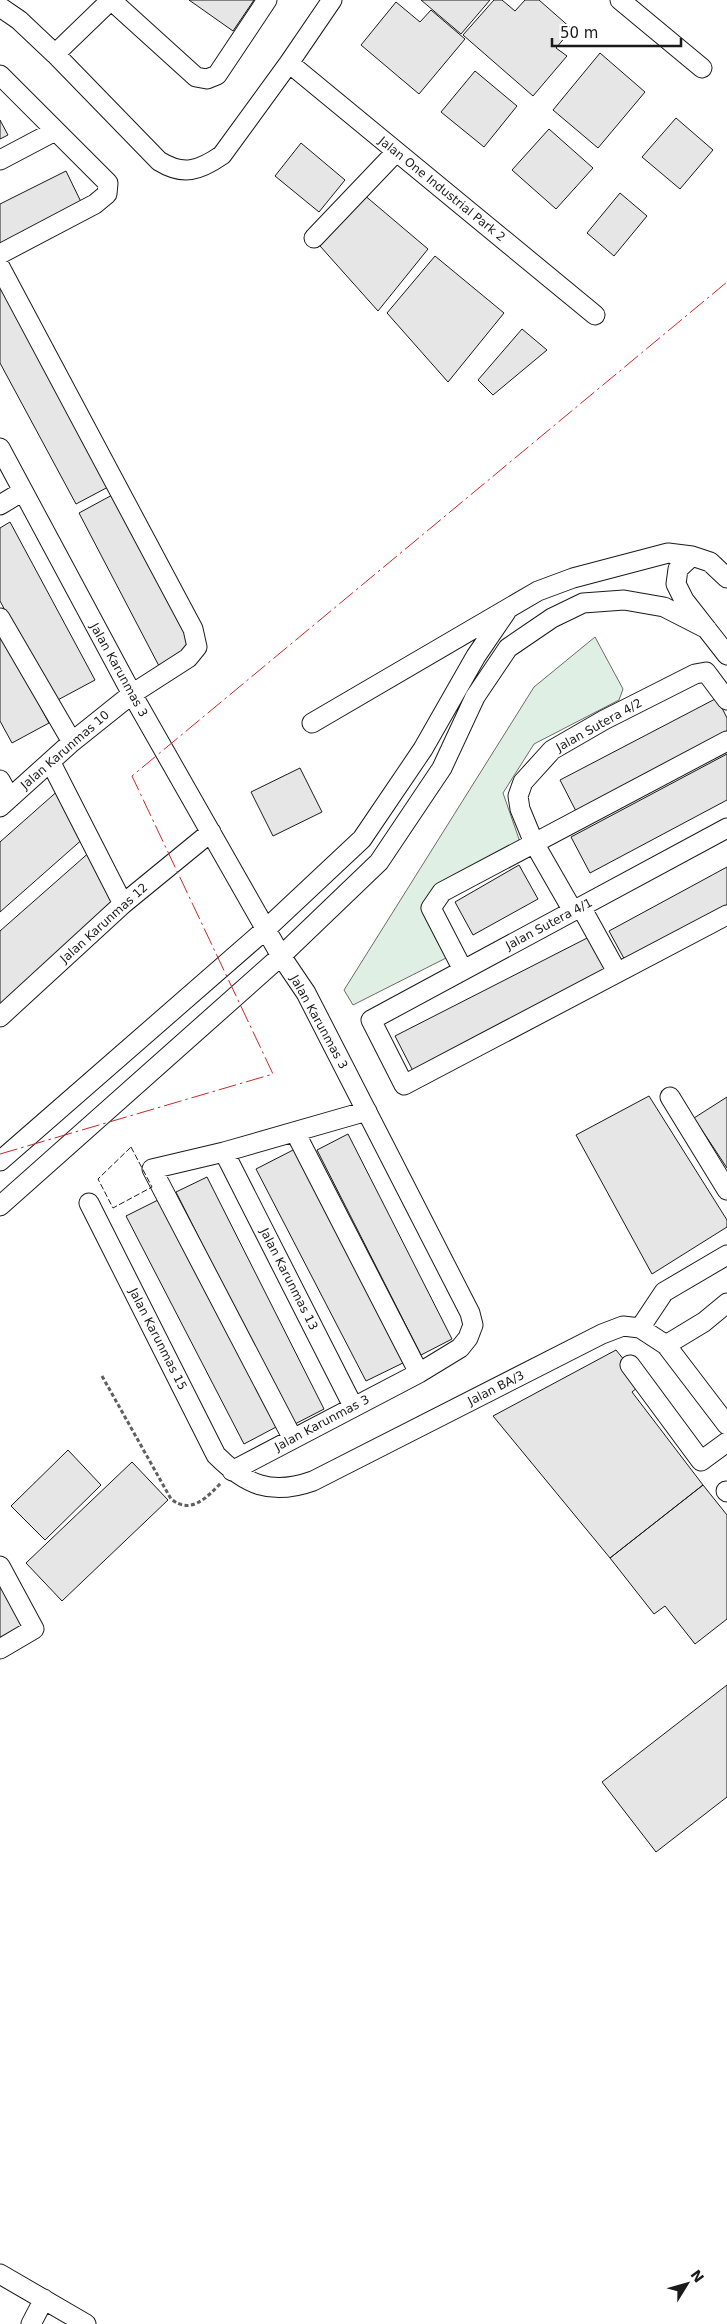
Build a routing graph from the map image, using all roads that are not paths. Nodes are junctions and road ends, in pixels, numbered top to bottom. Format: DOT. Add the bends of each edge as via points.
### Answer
graph roads {
  1 [pos="111,0"];
  2 [pos="267,0"];
  3 [pos="332,0"];
  4 [pos="620,0"];
  5 [pos="0,8"];
  6 [pos="55,54"];
  7 [pos="289,64"];
  8 [pos="702,68"];
  9 [pos="0,75"];
  10 [pos="54,131"];
  11 [pos="396,152"];
  12 [pos="0,160"];
  13 [pos="314,238"];
  14 [pos="0,254"];
  15 [pos="0,267"];
  16 [pos="595,314"];
  17 [pos="0,448"];
  18 [pos="24,491"];
  19 [pos="0,505"];
  20 [pos="692,556"];
  21 [pos="727,578"];
  22 [pos="506,612"];
  23 [pos="0,618"];
  24 [pos="552,618"];
  25 [pos="706,628"];
  26 [pos="727,655"];
  27 [pos="132,694"];
  28 [pos="727,700"];
  29 [pos="312,723"];
  30 [pos="727,741"];
  31 [pos="72,742"];
  32 [pos="51,762"];
  33 [pos="0,780"];
  34 [pos="5,802"];
  35 [pos="727,828"];
  36 [pos="211,832"];
  37 [pos="534,843"];
  38 [pos="123,904"];
  39 [pos="577,909"];
  40 [pos="727,915"];
  41 [pos="266,930"];
  42 [pos="282,956"];
  43 [pos="464,970"];
  44 [pos="617,972"];
  45 [pos="0,1017"];
  46 [pos="670,1098"];
  47 [pos="367,1111"];
  48 [pos="295,1132"];
  49 [pos="224,1152"];
  50 [pos="0,1161"];
  51 [pos="727,1190"];
  52 [pos="89,1203"];
  53 [pos="0,1206"];
  54 [pos="727,1255"];
  55 [pos="727,1302"];
  56 [pos="640,1328"];
  57 [pos="666,1345"];
  58 [pos="630,1366"];
  59 [pos="419,1372"];
  60 [pos="353,1406"];
  61 [pos="727,1425"];
  62 [pos="293,1439"];
  63 [pos="727,1442"];
  64 [pos="232,1471"];
  65 [pos="0,1566"];
  66 [pos="0,1649"];
  67 [pos="0,2274"];
  68 [pos="44,2299"];
  69 [pos="31,2324"];
  70 [pos="86,2324"];
  1 -- 2 [label="street" via="196,77 207,79 217,75"];
  1 -- 6 [label="street"];
  3 -- 7 [label="street"];
  4 -- 8 [label="street"];
  5 -- 6 [label="street" via="19,20"];
  6 -- 7 [label="street" via="159,161 172,169 189,171 222,155"];
  7 -- 11 [label="street, Jalan One Industrial Park 2"];
  9 -- 10 [label="street"];
  10 -- 12 [label="street"];
  10 -- 14 [label="street" via="108,183 108,194"];
  11 -- 13 [label="street"];
  11 -- 16 [label="street, Jalan One Industrial Park 2"];
  15 -- 27 [label="street, Jalan Karunmas 10" via="193,629 197,647 188,658"];
  17 -- 18 [label="street, Jalan Karunmas 3"];
  18 -- 19 [label="street"];
  18 -- 27 [label="street, Jalan Karunmas 3"];
  20 -- 21 [label="street" via="710,562"];
  20 -- 22 [label="street" via="668,553 573,578 538,592"];
  20 -- 25 [label="street" via="678,568 676,584"];
  22 -- 24 [label="street"];
  22 -- 29 [label="street"];
  22 -- 41 [label="street" via="476,656 423,749 362,839"];
  23 -- 31 [label="street"];
  24 -- 25 [label="street" via="583,604 624,600 664,607"];
  24 -- 42 [label="street" via="508,648 475,697 442,768 379,862"];
  25 -- 26 [label="street"];
  27 -- 31 [label="street, Jalan Karunmas 10"];
  27 -- 36 [label="street, Jalan Karunmas 3"];
  28 -- 37 [label="street, Jalan Sutera 4/2" via="706,672 695,674 552,750 523,782 518,796"];
  30 -- 37 [label="street"];
  31 -- 32 [label="street, Jalan Karunmas 10"];
  32 -- 34 [label="street, Jalan Karunmas 10"];
  32 -- 38 [label="street"];
  33 -- 34 [label="street"];
  35 -- 39 [label="street, Jalan Sutera 4/1"];
  36 -- 38 [label="street, Jalan Karunmas 12"];
  36 -- 41 [label="street, Jalan Karunmas 3"];
  37 -- 39 [label="street, Jalan Sutera 4/2"];
  37 -- 43 [label="street" via="442,892 431,908"];
  38 -- 45 [label="street, Jalan Karunmas 12"];
  39 -- 43 [label="street, Jalan Sutera 4/1"];
  39 -- 44 [label="street, Jalan Sutera 4/2"];
  40 -- 44 [label="street"];
  41 -- 42 [label="street, Jalan Karunmas 3"];
  41 -- 50 [label="street"];
  42 -- 47 [label="street, Jalan Karunmas 3" via="306,992"];
  42 -- 53 [label="street"];
  43 -- 44 [label="street, Jalan Sutera 4/1" via="371,1020 404,1085"];
  46 -- 51 [label="street"];
  47 -- 48 [label="street"];
  47 -- 59 [label="street, Jalan Karunmas 3" via="470,1313 473,1325 460,1348"];
  48 -- 49 [label="street"];
  48 -- 59 [label="street"];
  49 -- 60 [label="street, Jalan Karunmas 13"];
  49 -- 62 [label="street" via="152,1169"];
  52 -- 64 [label="street, Jalan Karunmas 15" via="216,1455"];
  54 -- 56 [label="street" via="664,1292"];
  55 -- 57 [label="street" via="704,1322"];
  56 -- 57 [label="street"];
  56 -- 64 [label="street, Jalan BA/3" via="623,1326 602,1334 322,1477 294,1488 276,1490"];
  57 -- 61 [label="street"];
  58 -- 63 [label="street" via="701,1461"];
  59 -- 60 [label="street, Jalan Karunmas 3"];
  60 -- 62 [label="street, Jalan Karunmas 3"];
  62 -- 64 [label="street, Jalan Karunmas 3"];
  65 -- 66 [label="street" via="34,1629"];
  67 -- 68 [label="street"];
  68 -- 69 [label="street"];
  68 -- 70 [label="street"];
}
